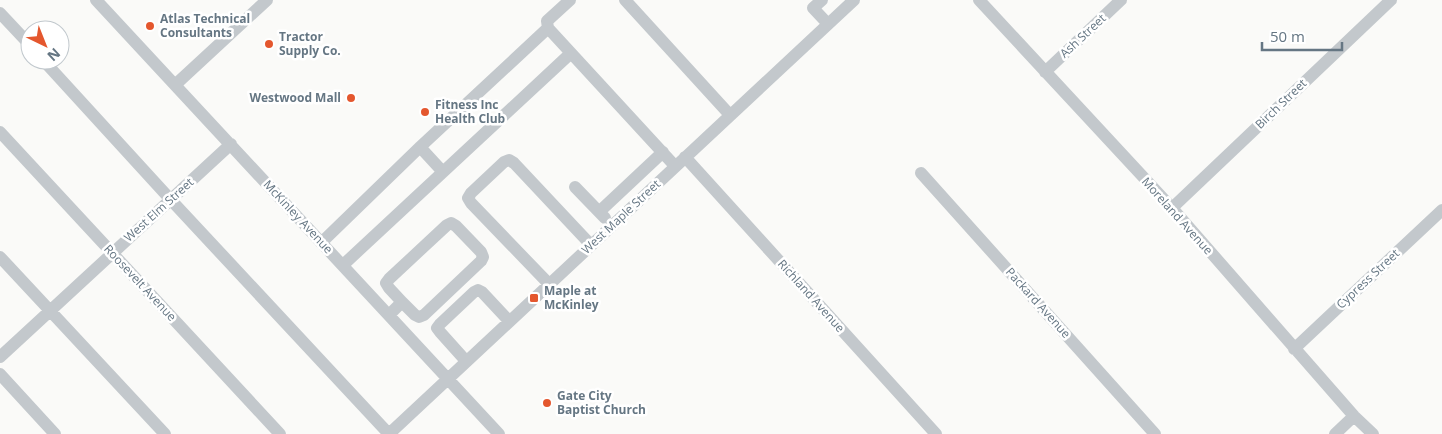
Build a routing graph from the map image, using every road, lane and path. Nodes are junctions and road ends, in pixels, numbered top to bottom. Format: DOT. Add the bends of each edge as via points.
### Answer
graph roads {
  1 [pos="96,0"];
  2 [pos="267,0"];
  3 [pos="570,0"];
  4 [pos="625,0"];
  5 [pos="854,0"];
  6 [pos="979,0"];
  7 [pos="1122,0"];
  8 [pos="1390,0"];
  9 [pos="814,3"];
  10 [pos="0,13"];
  11 [pos="828,24"];
  12 [pos="548,28"];
  13 [pos="20,35"];
  14 [pos="571,53"];
  15 [pos="52,70"];
  16 [pos="1045,72"];
  17 [pos="175,85"];
  18 [pos="730,115"];
  19 [pos="0,132"];
  20 [pos="231,144"];
  21 [pos="420,147"];
  22 [pos="663,152"];
  23 [pos="685,157"];
  24 [pos="676,166"];
  25 [pos="443,172"];
  26 [pos="920,173"];
  27 [pos="575,187"];
  28 [pos="171,200"];
  29 [pos="1172,208"];
  30 [pos="1442,210"];
  31 [pos="599,212"];
  32 [pos="612,225"];
  33 [pos="322,242"];
  34 [pos="591,245"];
  35 [pos="112,252"];
  36 [pos="0,258"];
  37 [pos="343,265"];
  38 [pos="549,284"];
  39 [pos="402,302"];
  40 [pos="49,311"];
  41 [pos="389,315"];
  42 [pos="509,321"];
  43 [pos="1294,349"];
  44 [pos="0,357"];
  45 [pos="466,361"];
  46 [pos="0,374"];
  47 [pos="448,378"];
  48 [pos="1354,416"];
  49 [pos="55,434"];
  50 [pos="165,434"];
  51 [pos="280,434"];
  52 [pos="389,434"];
  53 [pos="499,434"];
  54 [pos="936,434"];
  55 [pos="1155,434"];
  56 [pos="1335,434"];
  57 [pos="1373,434"];
  1 -- 17 [label="street, McKinley Avenue"];
  2 -- 17 [label="street"];
  3 -- 12 [label="street" via="547,21"];
  4 -- 18 [label="street"];
  5 -- 11 [label="street, West Maple Street"];
  6 -- 16 [label="street, Moreland Avenue"];
  7 -- 16 [label="street, Ash Street"];
  8 -- 29 [label="street, Birch Street"];
  9 -- 11 [label="street"];
  10 -- 13 [label="street"];
  11 -- 18 [label="street, West Maple Street"];
  12 -- 14 [label="street"];
  12 -- 21 [label="street"];
  14 -- 22 [label="street"];
  14 -- 25 [label="street"];
  15 -- 28 [label="street"];
  16 -- 29 [label="street, Moreland Avenue"];
  17 -- 20 [label="street, McKinley Avenue"];
  18 -- 23 [label="street, West Maple Street"];
  19 -- 35 [label="street, Roosevelt Avenue"];
  20 -- 28 [label="street, West Elm Street"];
  20 -- 33 [label="street, McKinley Avenue"];
  21 -- 25 [label="street"];
  21 -- 33 [label="street"];
  22 -- 24 [label="street"];
  22 -- 31 [label="street"];
  23 -- 24 [label="street, West Maple Street"];
  23 -- 54 [label="street, Richland Avenue"];
  24 -- 32 [label="street, West Maple Street"];
  25 -- 37 [label="street"];
  26 -- 55 [label="street, Packard Avenue"];
  27 -- 31 [label="street"];
  28 -- 35 [label="street, West Elm Street"];
  28 -- 52 [label="street"];
  29 -- 43 [label="street, Moreland Avenue"];
  30 -- 43 [label="street, Cypress Street"];
  31 -- 32 [label="street"];
  32 -- 34 [label="street, West Maple Street"];
  33 -- 37 [label="street, McKinley Avenue"];
  34 -- 38 [label="street, West Maple Street"];
  34 -- 38 [label="street" via="510,160 477,186 468,198 471,203"];
  35 -- 40 [label="street, West Elm Street"];
  35 -- 51 [label="street, Roosevelt Avenue"];
  36 -- 40 [label="street"];
  37 -- 41 [label="street, McKinley Avenue"];
  38 -- 42 [label="street, West Maple Street"];
  39 -- 39 [label="street" via="414,315 424,315 481,261 481,252 456,226 447,225 386,283"];
  39 -- 41 [label="street"];
  40 -- 44 [label="street, West Elm Street"];
  40 -- 50 [label="street"];
  41 -- 47 [label="street, McKinley Avenue"];
  42 -- 45 [label="street, West Maple Street"];
  42 -- 45 [label="street" via="482,292 474,292 437,328"];
  43 -- 48 [label="street, Moreland Avenue"];
  45 -- 47 [label="street, West Maple Street"];
  46 -- 49 [label="street"];
  47 -- 52 [label="street, West Maple Street"];
  47 -- 53 [label="street, McKinley Avenue"];
  48 -- 56 [label="street"];
  48 -- 57 [label="street, Moreland Avenue"];
}
